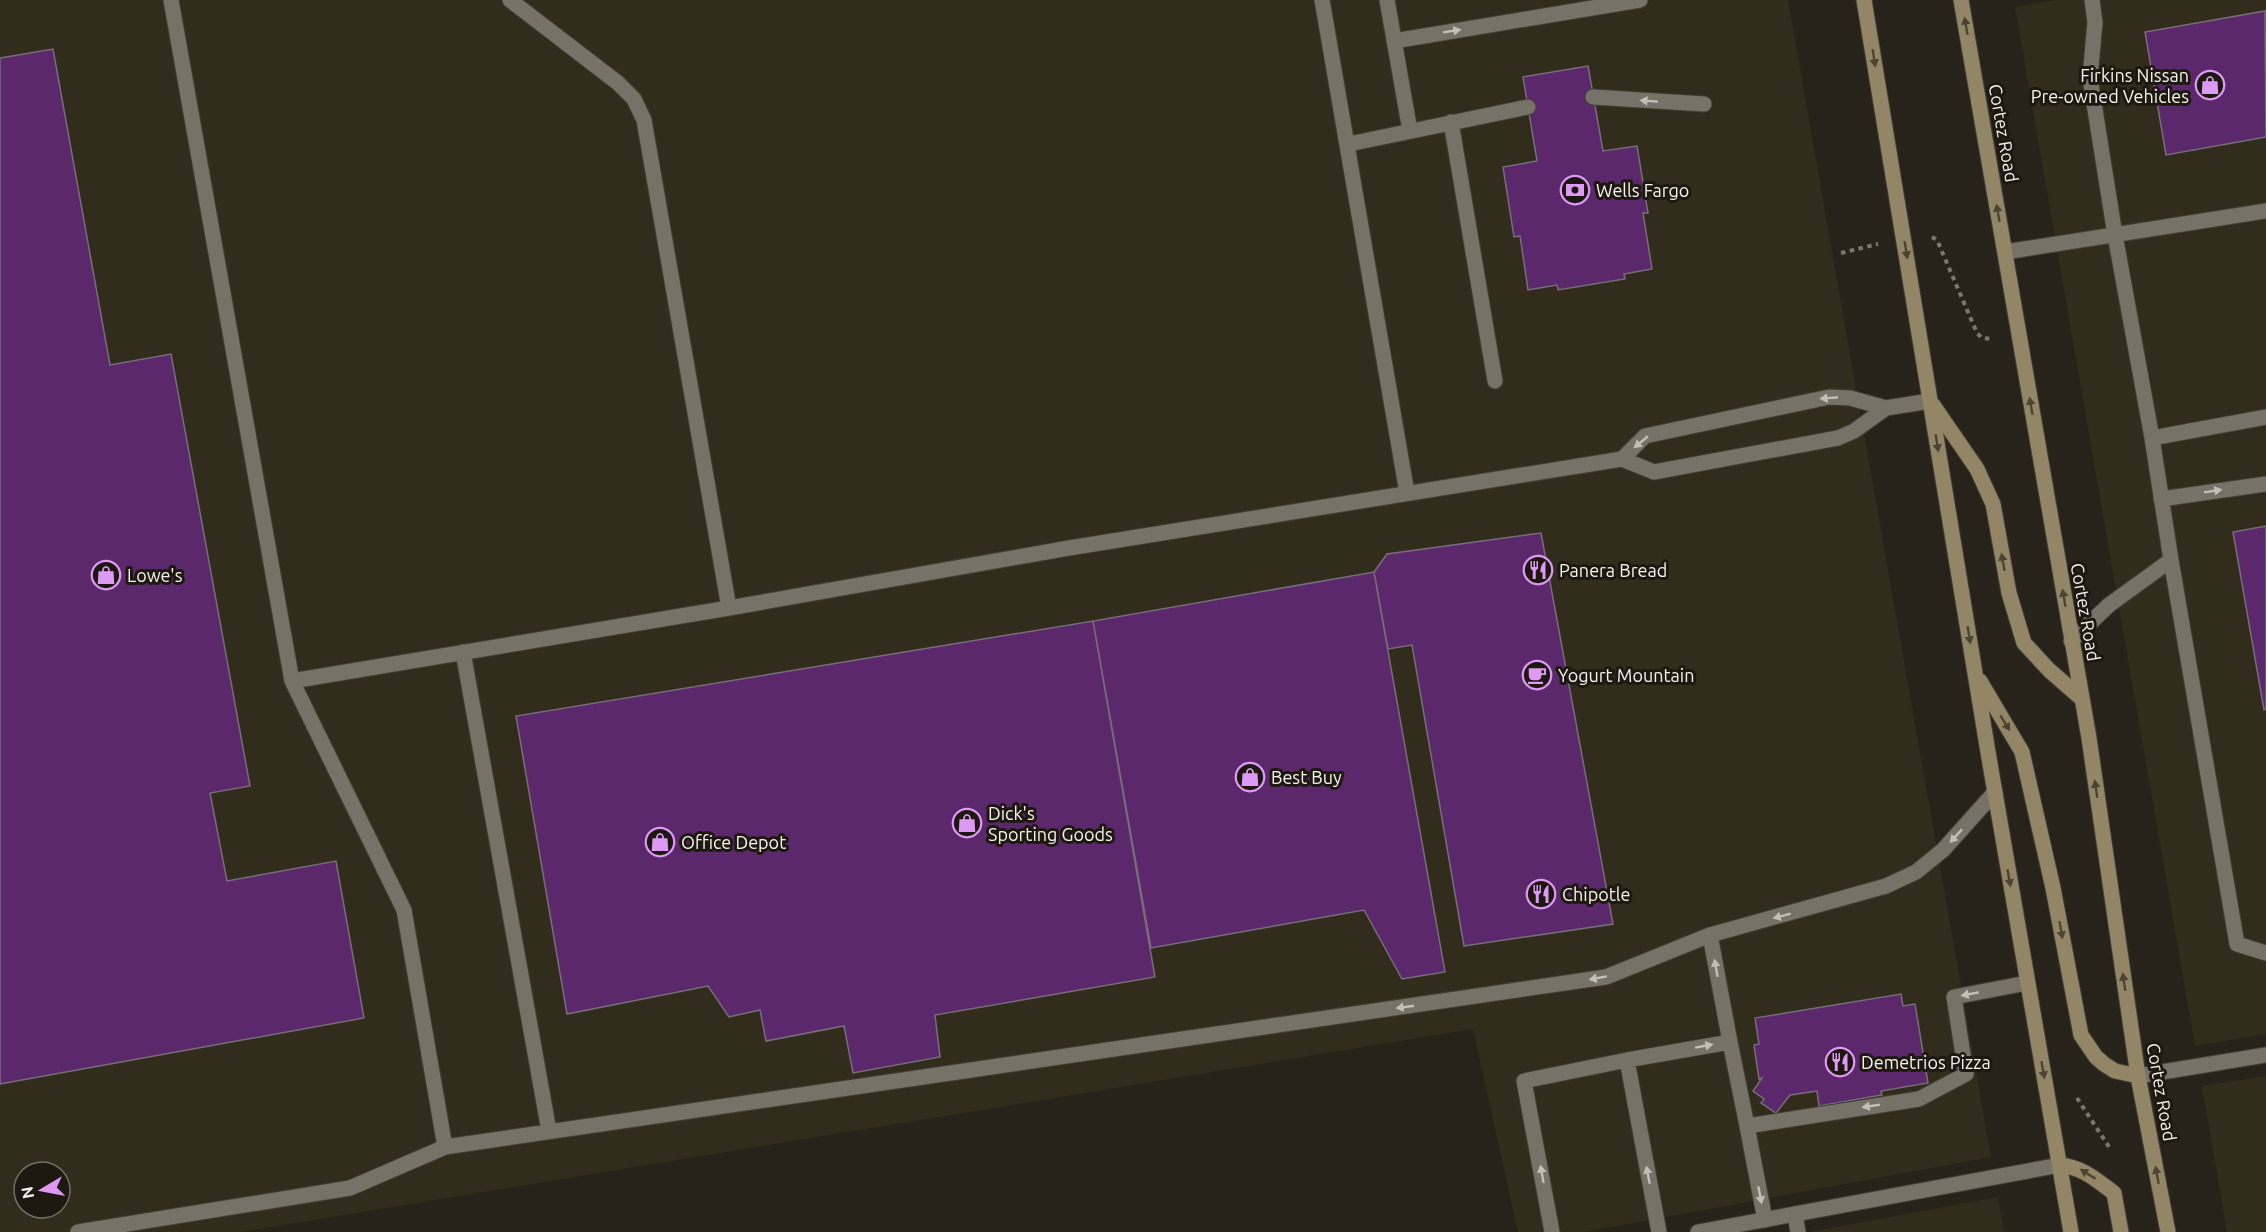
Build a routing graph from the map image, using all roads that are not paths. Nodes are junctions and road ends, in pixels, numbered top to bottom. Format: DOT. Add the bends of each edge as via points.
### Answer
graph roads {
  1 [pos="171,0"];
  2 [pos="510,0"];
  3 [pos="1322,0"];
  4 [pos="1387,0"];
  5 [pos="1640,0"];
  6 [pos="1864,0"];
  7 [pos="1961,0"];
  8 [pos="2092,0"];
  9 [pos="1394,41"];
  10 [pos="1593,97"];
  11 [pos="1704,104"];
  12 [pos="1528,108"];
  13 [pos="1451,122"];
  14 [pos="1410,131"];
  15 [pos="1349,144"];
  16 [pos="2266,211"];
  17 [pos="2115,235"];
  18 [pos="2005,252"];
  19 [pos="1495,381"];
  20 [pos="1930,401"];
  21 [pos="1886,408"];
  22 [pos="2266,417"];
  23 [pos="2152,438"];
  24 [pos="1622,459"];
  25 [pos="2266,484"];
  26 [pos="1407,493"];
  27 [pos="2161,499"];
  28 [pos="2171,560"];
  29 [pos="729,608"];
  30 [pos="2072,641"];
  31 [pos="463,652"];
  32 [pos="1975,673"];
  33 [pos="292,681"];
  34 [pos="2082,698"];
  35 [pos="1995,792"];
  36 [pos="1710,935"];
  37 [pos="2266,953"];
  38 [pos="2027,983"];
  39 [pos="1730,1042"];
  40 [pos="2266,1055"];
  41 [pos="1626,1060"];
  42 [pos="2138,1076"];
  43 [pos="1748,1126"];
  44 [pos="549,1131"];
  45 [pos="446,1147"];
  46 [pos="2060,1165"];
  47 [pos="1795,1214"];
  48 [pos="1765,1220"];
  49 [pos="82,1232"];
  50 [pos="1552,1232"];
  51 [pos="1659,1232"];
  52 [pos="1698,1232"];
  53 [pos="1798,1232"];
  54 [pos="2071,1232"];
  55 [pos="2121,1232"];
  56 [pos="2168,1232"];
  1 -- 33 [label="street"];
  2 -- 29 [label="street" via="618,82 634,99 644,120"];
  3 -- 15 [label="street"];
  4 -- 9 [label="street"];
  9 -- 5 [label="street, one-way"];
  6 -- 20 [label="main road, one-way"];
  18 -- 7 [label="main road, Cortez Road, one-way"];
  8 -- 17 [label="street" via="2095,22 2090,78"];
  9 -- 14 [label="street"];
  11 -- 10 [label="street, one-way"];
  12 -- 13 [label="street"];
  13 -- 14 [label="street"];
  13 -- 19 [label="street"];
  14 -- 15 [label="street"];
  15 -- 26 [label="street"];
  16 -- 17 [label="street"];
  17 -- 18 [label="street"];
  17 -- 23 [label="street"];
  30 -- 18 [label="main road, Cortez Road, one-way"];
  20 -- 21 [label="street"];
  20 -- 32 [label="main road, one-way"];
  34 -- 20 [label="main road, one-way" via="2024,643 2009,594 1993,504 1977,469"];
  21 -- 24 [label="street" via="1838,438 1717,462 1654,472"];
  21 -- 24 [label="street, one-way" via="1829,397 1646,436"];
  22 -- 23 [label="street"];
  23 -- 27 [label="street"];
  24 -- 26 [label="street"];
  27 -- 25 [label="street, one-way"];
  26 -- 29 [label="street"];
  27 -- 28 [label="street"];
  28 -- 30 [label="street" via="2109,605"];
  28 -- 37 [label="street" via="2237,945"];
  29 -- 31 [label="street"];
  30 -- 34 [label="main road, Cortez Road"];
  31 -- 33 [label="street"];
  31 -- 44 [label="street"];
  32 -- 35 [label="main road"];
  32 -- 42 [label="main road, one-way" via="2022,752 2081,1035 2104,1064"];
  33 -- 45 [label="street" via="404,910"];
  42 -- 34 [label="main road, Cortez Road, one-way"];
  35 -- 36 [label="street, one-way" via="1943,850 1916,872 1886,886"];
  35 -- 38 [label="main road, one-way"];
  39 -- 36 [label="street, one-way"];
  36 -- 44 [label="street, one-way" via="1606,977"];
  38 -- 43 [label="street, one-way" via="1954,997 1966,1074 1919,1099"];
  38 -- 46 [label="main road, one-way"];
  41 -- 39 [label="street, one-way"];
  39 -- 43 [label="street"];
  40 -- 42 [label="street"];
  50 -- 41 [label="street, one-way" via="1524,1081"];
  51 -- 41 [label="street, one-way"];
  56 -- 42 [label="main road, Cortez Road, one-way"];
  43 -- 48 [label="street, one-way"];
  44 -- 45 [label="street"];
  45 -- 49 [label="street" via="350,1188"];
  46 -- 47 [label="street"];
  46 -- 54 [label="main road"];
  55 -- 46 [label="main road, one-way" via="2114,1194 2076,1167"];
  47 -- 48 [label="street"];
  47 -- 53 [label="street"];
  48 -- 52 [label="street"];
}
